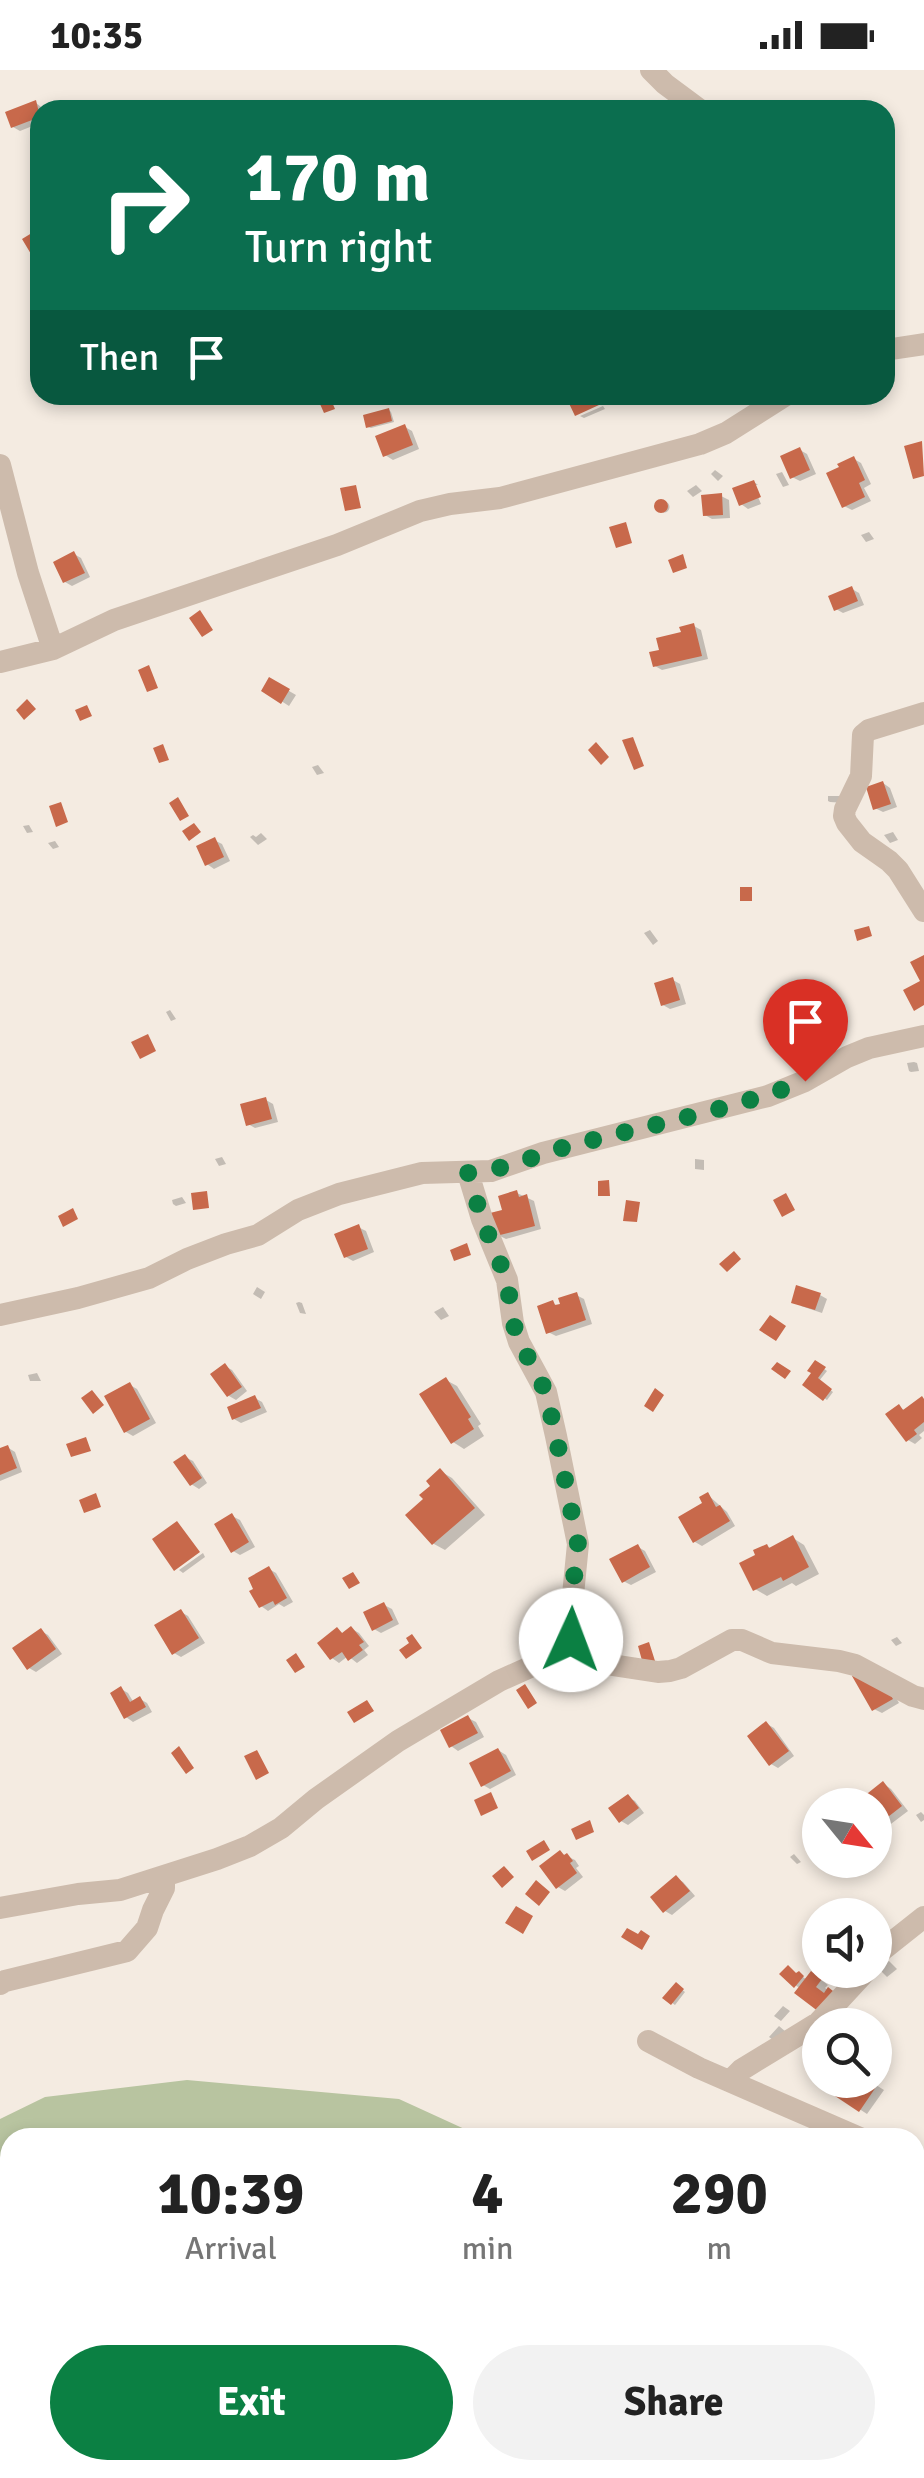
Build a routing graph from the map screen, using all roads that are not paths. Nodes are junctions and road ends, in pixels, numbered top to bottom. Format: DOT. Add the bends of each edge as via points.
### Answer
graph roads {
  1 [pos="652,70"];
  2 [pos="687,100"];
  3 [pos="924,344"];
  4 [pos="895,348"];
  5 [pos="770,405"];
  6 [pos="0,465"];
  7 [pos="53,648"];
  8 [pos="0,662"];
  9 [pos="924,713"];
  10 [pos="924,911"];
  11 [pos="924,1036"];
  12 [pos="468,1173"];
  13 [pos="0,1315"];
  14 [pos="577,1652"];
  15 [pos="924,1699"];
  16 [pos="164,1876"];
  17 [pos="0,1908"];
  18 [pos="924,1917"];
  19 [pos="892,1942"];
  20 [pos="0,1984"];
  21 [pos="851,1988"];
  22 [pos="648,2041"];
  23 [pos="730,2081"];
  24 [pos="837,2128"];
  1 -- 2 [label="street"];
  3 -- 4 [label="street"];
  5 -- 7 [label="street" via="700,444 500,498 420,512 114,620"];
  6 -- 7 [label="street"];
  7 -- 8 [label="street"];
  9 -- 10 [label="street" via="863,735 861,776 844,816 862,842 898,870"];
  11 -- 12 [label="street" via="858,1052 768,1096"];
  12 -- 13 [label="street" via="422,1173 339,1194 149,1278"];
  12 -- 14 [label="street" via="507,1280 513,1323 546,1392 562,1462 578,1544 570,1626"];
  14 -- 15 [label="street" via="600,1663 658,1672 742,1640 772,1654 855,1665"];
  14 -- 16 [label="street" via="499,1681 398,1740 250,1846"];
  16 -- 17 [label="street" via="120,1890"];
  16 -- 20 [label="street" via="147,1928 127,1951"];
  18 -- 19 [label="street"];
  21 -- 23 [label="street" via="818,2024"];
  22 -- 23 [label="street"];
  23 -- 24 [label="street"];
}
